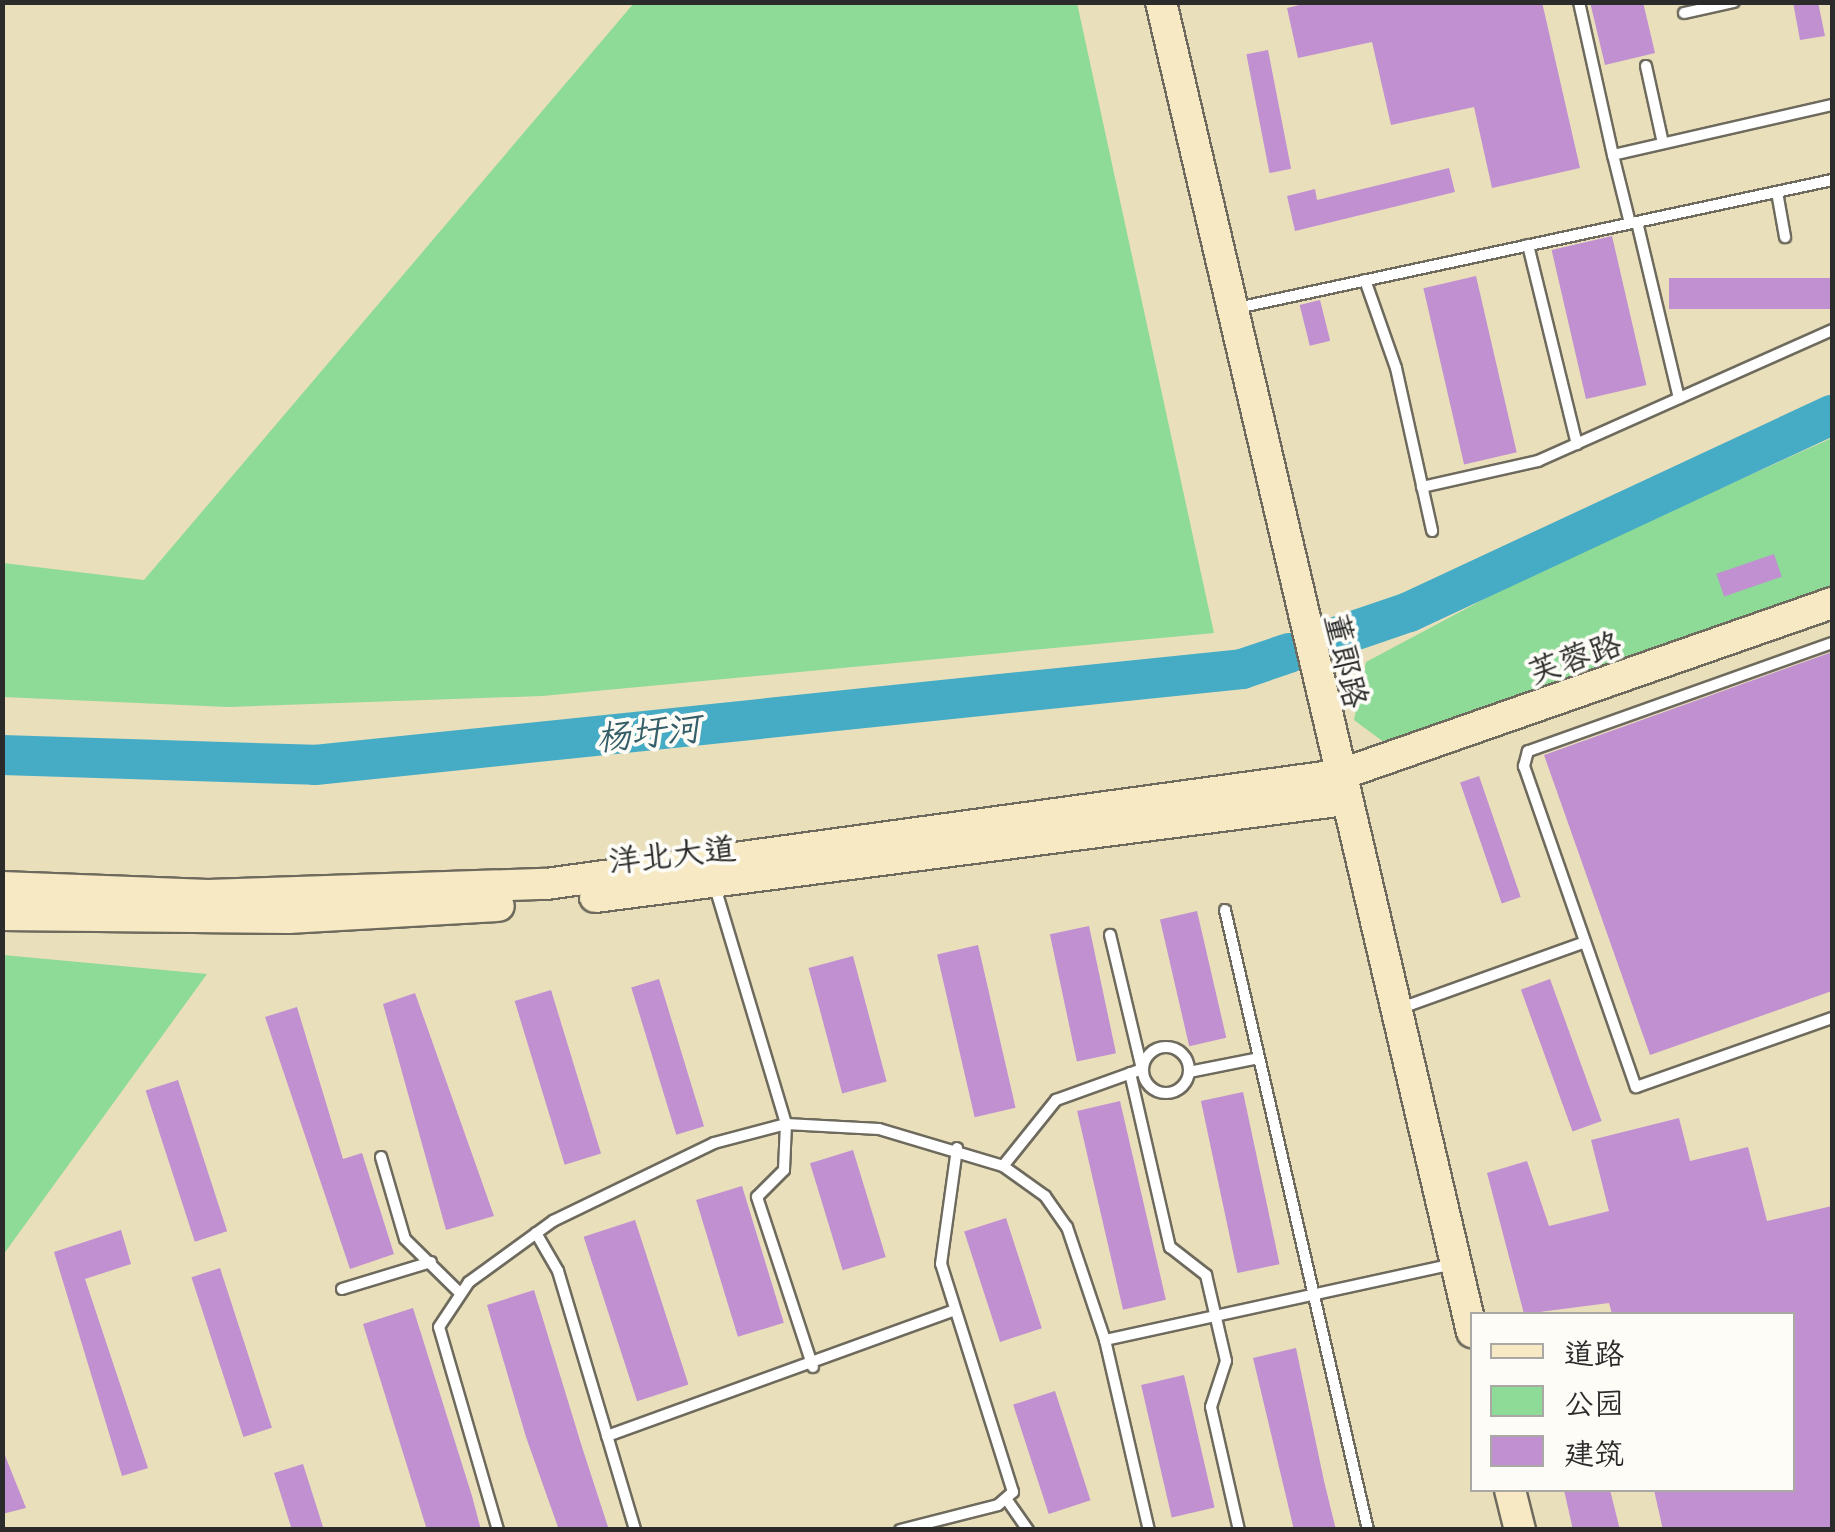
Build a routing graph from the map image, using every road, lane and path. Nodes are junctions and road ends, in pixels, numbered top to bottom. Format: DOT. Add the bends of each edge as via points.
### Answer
graph roads {
  1 [pos="1160,2"];
  2 [pos="1579,2"];
  3 [pos="1734,2"];
  4 [pos="1684,13"];
  5 [pos="1646,66"];
  6 [pos="1832,105"];
  7 [pos="1663,144"];
  8 [pos="1613,154"];
  9 [pos="1832,180"];
  10 [pos="1777,192"];
  11 [pos="1634,222"];
  12 [pos="1785,237"];
  13 [pos="1528,245"];
  14 [pos="1365,280"];
  15 [pos="1234,308"];
  16 [pos="1832,330"];
  17 [pos="1679,398"];
  18 [pos="1577,444"];
  19 [pos="1422,487"];
  20 [pos="1432,530"];
  21 [pos="1832,603"];
  22 [pos="1832,644"];
  23 [pos="1342,788"];
  24 [pos="711,873"];
  25 [pos="2,887"];
  26 [pos="1226,910"];
  27 [pos="2,915"];
  28 [pos="1110,935"];
  29 [pos="1583,943"];
  30 [pos="1395,1010"];
  31 [pos="1832,1018"];
  32 [pos="1260,1058"];
  33 [pos="1142,1069"];
  34 [pos="1188,1072"];
  35 [pos="1130,1073"];
  36 [pos="786,1124"];
  37 [pos="957,1148"];
  38 [pos="381,1158"];
  39 [pos="1003,1166"];
  40 [pos="536,1233"];
  41 [pos="432,1262"];
  42 [pos="1456,1264"];
  43 [pos="342,1289"];
  44 [pos="460,1292"];
  45 [pos="1314,1296"];
  46 [pos="953,1311"];
  47 [pos="1216,1319"];
  48 [pos="1470,1324"];
  49 [pos="1105,1340"];
  50 [pos="813,1367"];
  51 [pos="607,1436"];
  52 [pos="1510,1492"];
  53 [pos="1007,1500"];
  54 [pos="498,1530"];
  55 [pos="635,1530"];
  56 [pos="900,1530"];
  57 [pos="1028,1530"];
  58 [pos="1149,1530"];
  59 [pos="1239,1530"];
  60 [pos="1368,1530"];
  61 [pos="1520,1530"];
  1 -- 15 [label="street, 董郎路"];
  2 -- 8 [label="lane"];
  3 -- 4 [label="lane"];
  5 -- 7 [label="lane"];
  6 -- 7 [label="lane"];
  7 -- 8 [label="lane"];
  8 -- 11 [label="lane"];
  9 -- 10 [label="lane"];
  10 -- 11 [label="lane"];
  10 -- 12 [label="lane"];
  11 -- 13 [label="lane"];
  11 -- 17 [label="lane"];
  13 -- 14 [label="lane"];
  13 -- 18 [label="lane"];
  14 -- 15 [label="lane"];
  14 -- 19 [label="lane"];
  15 -- 23 [label="street, 董郎路"];
  16 -- 17 [label="lane"];
  17 -- 18 [label="lane"];
  18 -- 19 [label="lane"];
  19 -- 20 [label="lane"];
  21 -- 23 [label="street, 芙蓉路"];
  22 -- 29 [label="lane" via="1528,751 1524,766"];
  23 -- 24 [label="street, 洋北大道"];
  23 -- 30 [label="street, 董郎路"];
  24 -- 25 [label="street, 洋北大道" via="405,892"];
  24 -- 27 [label="street, 洋北大道" via="288,918"];
  24 -- 36 [label="lane"];
  26 -- 32 [label="lane"];
  28 -- 33 [label="lane"];
  29 -- 30 [label="lane"];
  29 -- 31 [label="lane" via="1636,1087"];
  30 -- 42 [label="street, 董郎路"];
  32 -- 34 [label="lane"];
  32 -- 45 [label="lane"];
  33 -- 34 [label="lane" via="1166,1093"];
  33 -- 34 [label="lane" via="1154,1050 1169,1047"];
  33 -- 35 [label="lane"];
  35 -- 39 [label="lane" via="1056,1100"];
  35 -- 47 [label="lane" via="1170,1247 1201,1266"];
  36 -- 37 [label="lane" via="878,1129"];
  36 -- 40 [label="lane" via="714,1143"];
  36 -- 50 [label="lane" via="784,1170 758,1197"];
  37 -- 39 [label="lane"];
  37 -- 46 [label="lane" via="940,1229"];
  38 -- 41 [label="lane" via="405,1239"];
  39 -- 49 [label="lane" via="1045,1196 1067,1227"];
  40 -- 44 [label="lane"];
  40 -- 51 [label="lane" via="558,1271"];
  41 -- 43 [label="lane"];
  41 -- 44 [label="lane"];
  42 -- 45 [label="lane"];
  42 -- 48 [label="street, 董郎路"];
  44 -- 54 [label="lane" via="440,1340"];
  45 -- 47 [label="lane"];
  45 -- 60 [label="lane"];
  46 -- 50 [label="lane"];
  46 -- 53 [label="lane" via="1013,1481"];
  47 -- 49 [label="lane"];
  47 -- 59 [label="lane" via="1228,1372 1211,1407"];
  49 -- 58 [label="lane"];
  50 -- 51 [label="lane"];
  51 -- 55 [label="lane"];
  52 -- 61 [label="street"];
  53 -- 56 [label="lane"];
  53 -- 57 [label="lane"];
}
